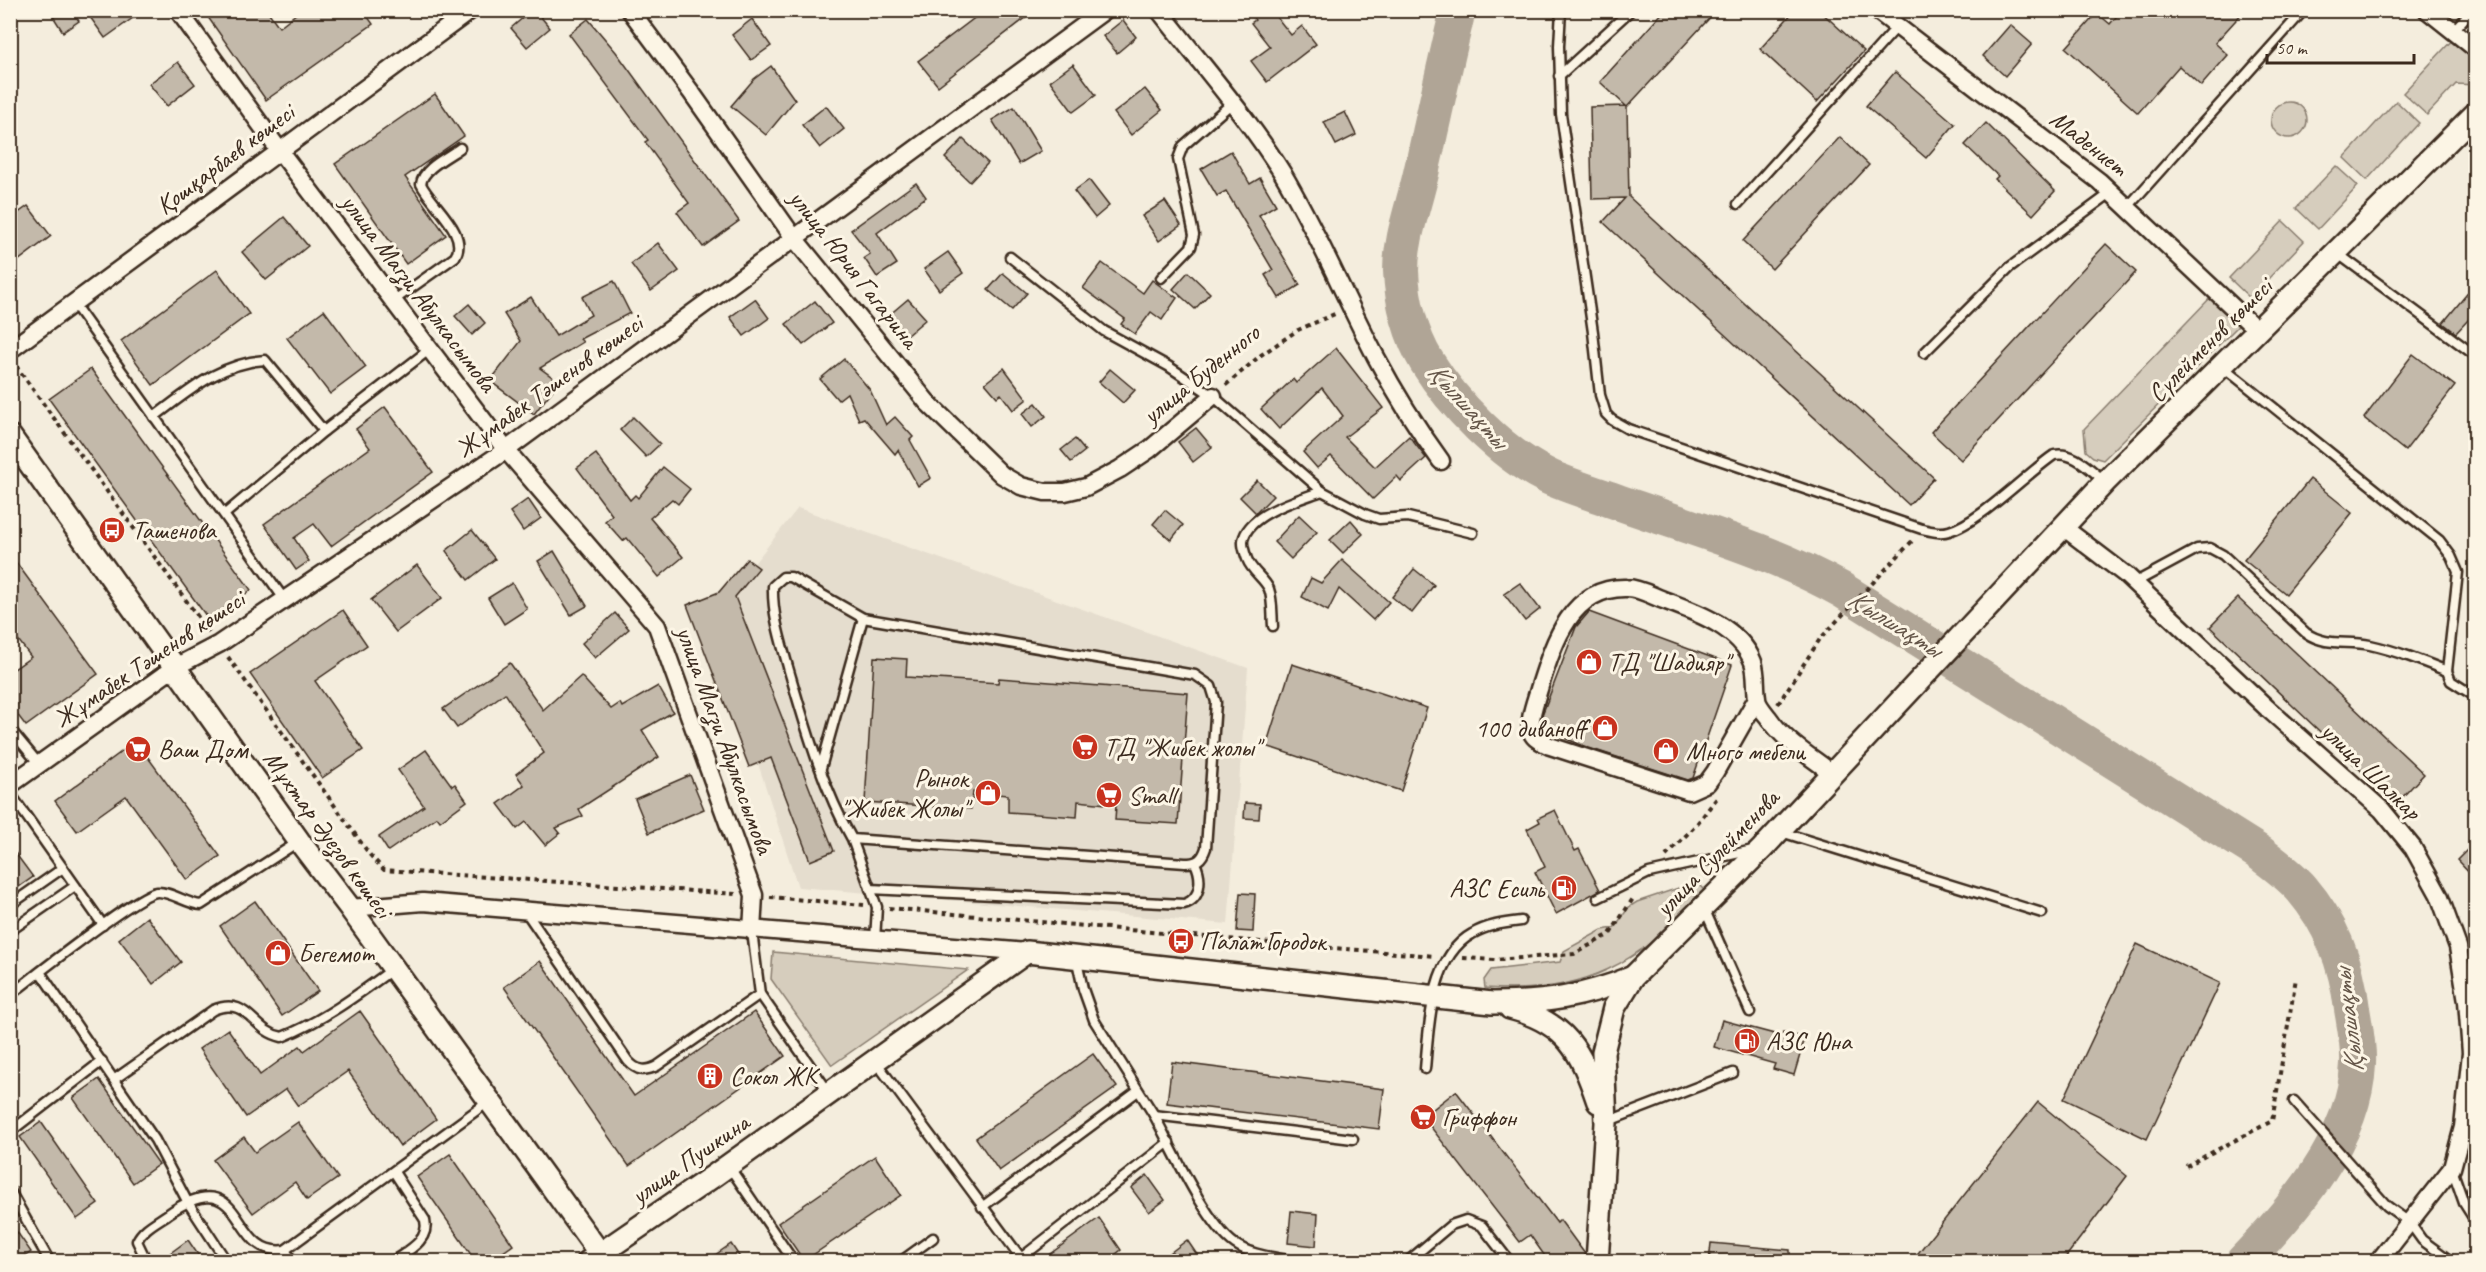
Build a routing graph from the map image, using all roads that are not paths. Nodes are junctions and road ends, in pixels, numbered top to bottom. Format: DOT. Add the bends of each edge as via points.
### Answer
graph roads {
  1 [pos="178,10"];
  2 [pos="471,10"];
  3 [pos="630,10"];
  4 [pos="1105,10"];
  5 [pos="1159,10"];
  6 [pos="1561,10"];
  7 [pos="1631,10"];
  8 [pos="2304,10"];
  9 [pos="2427,10"];
  10 [pos="2472,10"];
  11 [pos="1879,11"];
  12 [pos="1896,28"];
  13 [pos="2453,32"];
  14 [pos="2475,49"];
  15 [pos="1559,76"];
  16 [pos="1232,103"];
  17 [pos="2475,113"];
  18 [pos="460,148"];
  19 [pos="279,150"];
  20 [pos="2112,192"];
  21 [pos="1738,204"];
  22 [pos="2127,208"];
  23 [pos="794,238"];
  24 [pos="2337,253"];
  25 [pos="1010,256"];
  26 [pos="1161,278"];
  27 [pos="393,301"];
  28 [pos="74,304"];
  29 [pos="2257,330"];
  30 [pos="430,349"];
  31 [pos="10,350"];
  32 [pos="1924,353"];
  33 [pos="2475,356"];
  34 [pos="2221,366"];
  35 [pos="1213,396"];
  36 [pos="154,417"];
  37 [pos="324,431"];
  38 [pos="10,436"];
  39 [pos="506,450"];
  40 [pos="1441,461"];
  41 [pos="2105,482"];
  42 [pos="1086,487"];
  43 [pos="1323,491"];
  44 [pos="225,514"];
  45 [pos="2063,527"];
  46 [pos="1473,533"];
  47 [pos="2134,583"];
  48 [pos="284,599"];
  49 [pos="1987,609"];
  50 [pos="862,618"];
  51 [pos="1273,626"];
  52 [pos="175,667"];
  53 [pos="2447,671"];
  54 [pos="2475,697"];
  55 [pos="1756,700"];
  56 [pos="10,729"];
  57 [pos="39,765"];
  58 [pos="821,768"];
  59 [pos="1833,774"];
  60 [pos="10,785"];
  61 [pos="10,793"];
  62 [pos="1778,831"];
  63 [pos="852,839"];
  64 [pos="299,841"];
  65 [pos="1762,849"];
  66 [pos="1195,863"];
  67 [pos="63,868"];
  68 [pos="75,886"];
  69 [pos="870,889"];
  70 [pos="1598,898"];
  71 [pos="10,905"];
  72 [pos="1704,906"];
  73 [pos="350,908"];
  74 [pos="526,912"];
  75 [pos="2042,913"];
  76 [pos="1521,921"];
  77 [pos="104,925"];
  78 [pos="10,930"];
  79 [pos="752,931"];
  80 [pos="875,940"];
  81 [pos="1027,952"];
  82 [pos="1076,957"];
  83 [pos="393,969"];
  84 [pos="40,972"];
  85 [pos="1633,977"];
  86 [pos="760,994"];
  87 [pos="10,995"];
  88 [pos="1432,996"];
  89 [pos="1492,1003"];
  90 [pos="1750,1012"];
  91 [pos="102,1061"];
  92 [pos="876,1062"];
  93 [pos="1425,1069"];
  94 [pos="1733,1073"];
  95 [pos="115,1079"];
  96 [pos="1138,1091"];
  97 [pos="830,1094"];
  98 [pos="2294,1101"];
  99 [pos="489,1102"];
  100 [pos="1154,1115"];
  101 [pos="1606,1122"];
  102 [pos="2469,1128"];
  103 [pos="10,1132"];
  104 [pos="1353,1139"];
  105 [pos="1169,1143"];
  106 [pos="727,1165"];
  107 [pos="2452,1168"];
  108 [pos="394,1172"];
  109 [pos="10,1191"];
  110 [pos="187,1201"];
  111 [pos="982,1207"];
  112 [pos="2409,1221"];
  113 [pos="2475,1222"];
  114 [pos="933,1238"];
  115 [pos="288,1258"];
  116 [pos="598,1259"];
  117 [pos="1023,1260"];
  118 [pos="50,1262"];
  119 [pos="147,1262"];
  120 [pos="227,1262"];
  121 [pos="392,1262"];
  122 [pos="794,1262"];
  123 [pos="900,1262"];
  124 [pos="1296,1262"];
  125 [pos="1407,1262"];
  126 [pos="1510,1262"];
  127 [pos="1597,1262"];
  128 [pos="2378,1262"];
  129 [pos="2452,1262"];
  1 -- 19 [label="street, улица Магзи Абулкасымова"];
  2 -- 19 [label="street, Қошқарбаев көшесі"];
  3 -- 23 [label="street, улица Юрия Гагарина"];
  4 -- 23 [label="street, Жұмабек Тәшенов көшесі"];
  5 -- 16 [label="street"];
  6 -- 15 [label="lane"];
  7 -- 15 [label="lane"];
  8 -- 22 [label="lane"];
  9 -- 13 [label="street"];
  10 -- 13 [label="lane"];
  11 -- 12 [label="street, Мадениет"];
  12 -- 20 [label="street, Мадениет"];
  12 -- 21 [label="lane"];
  13 -- 14 [label="street"];
  15 -- 41 [label="lane" via="1600,395 1612,420 1628,429 1922,529 1948,532 1967,523 2054,454 2073,457"];
  16 -- 26 [label="lane" via="1183,146 1178,159 1194,235 1191,247"];
  16 -- 40 [label="street" via="1283,175 1377,359"];
  17 -- 24 [label="street, Сүлейменов көшесі"];
  18 -- 27 [label="lane" via="427,172 421,184 456,233 458,252"];
  19 -- 27 [label="street, улица Магзи Абулкасымова"];
  19 -- 28 [label="street, Қошқарбаев көшесі"];
  20 -- 22 [label="street, Мадениет"];
  20 -- 32 [label="lane" via="2010,267"];
  22 -- 29 [label="street, Мадениет"];
  23 -- 39 [label="street, Жұмабек Тәшенов көшесі"];
  23 -- 42 [label="street, улица Юрия Гагарина" via="927,402 1002,475 1045,492"];
  24 -- 29 [label="street, Сүлейменов көшесі"];
  24 -- 33 [label="lane"];
  25 -- 35 [label="lane" via="1104,331"];
  27 -- 30 [label="street, улица Магзи Абулкасымова"];
  28 -- 31 [label="street, Қошқарбаев көшесі"];
  28 -- 36 [label="lane"];
  29 -- 34 [label="street, Сүлейменов көшесі"];
  30 -- 37 [label="lane"];
  30 -- 39 [label="street, улица Магзи Абулкасымова"];
  34 -- 41 [label="street, Сүлейменов көшесі"];
  34 -- 53 [label="lane" via="2439,540 2451,556 2458,572"];
  35 -- 42 [label="street, улица Буденного" via="1150,449"];
  35 -- 43 [label="lane"];
  36 -- 37 [label="lane" via="208,378 246,362 265,360"];
  36 -- 44 [label="lane"];
  37 -- 44 [label="lane"];
  38 -- 52 [label="street, Мұхтар Әуезов көшесі"];
  39 -- 48 [label="street, Жұмабек Тәшенов көшесі"];
  39 -- 79 [label="street, улица Магзи Абулкасымова" via="657,626 754,895"];
  41 -- 45 [label="street, Сүлейменов көшесі"];
  43 -- 46 [label="lane" via="1379,519 1408,517"];
  43 -- 51 [label="lane" via="1267,513 1244,536 1251,567 1269,589"];
  44 -- 48 [label="lane"];
  45 -- 47 [label="street, улица Шалкар"];
  45 -- 49 [label="street, Сүлейменов көшесі"];
  47 -- 53 [label="lane" via="2197,549 2210,548 2223,555 2316,640 2368,645"];
  47 -- 102 [label="street, улица Шалкар" via="2382,810 2413,848 2439,895 2458,946 2468,1001"];
  48 -- 52 [label="street, Жұмабек Тәшенов көшесі" via="219,644"];
  49 -- 59 [label="street, улица Сулейменова"];
  50 -- 58 [label="lane"];
  50 -- 58 [label="lane" via="791,577 778,580 773,586 778,629"];
  50 -- 66 [label="lane" via="1203,679 1211,686 1216,702 1206,848"];
  52 -- 57 [label="street, Жұмабек Тәшенов көшесі"];
  52 -- 64 [label="street, Мұхтар Әуезов көшесі"];
  53 -- 54 [label="lane" via="2451,681"];
  55 -- 55 [label="street" via="1707,783 1689,791 1550,746 1532,733 1537,698 1560,629 1591,596 1608,589 1629,587 1702,614 1724,629 1743,645 1753,661"];
  55 -- 59 [label="street" via="1782,735"];
  56 -- 57 [label="lane"];
  57 -- 60 [label="street, Жұмабек Тәшенов көшесі"];
  58 -- 63 [label="lane"];
  59 -- 62 [label="street, улица Сулейменова"];
  61 -- 67 [label="lane"];
  62 -- 65 [label="street, улица Сулейменова"];
  62 -- 75 [label="lane"];
  63 -- 66 [label="lane"];
  63 -- 69 [label="lane"];
  64 -- 73 [label="street, Мұхтар Әуезов көшесі"];
  64 -- 77 [label="lane" via="201,905 150,893"];
  65 -- 70 [label="lane" via="1648,873"];
  65 -- 72 [label="street, улица Сулейменова"];
  66 -- 69 [label="lane" via="1200,876 1196,897 1184,904"];
  67 -- 68 [label="lane"];
  67 -- 71 [label="lane"];
  68 -- 77 [label="lane"];
  68 -- 78 [label="lane"];
  69 -- 80 [label="lane" via="877,907"];
  72 -- 85 [label="street, улица Сулейменова"];
  72 -- 90 [label="lane"];
  73 -- 74 [label="street" via="423,902"];
  73 -- 83 [label="street, Мұхтар Әуезов көшесі"];
  74 -- 79 [label="street"];
  74 -- 86 [label="lane" via="628,1061 641,1071 657,1066"];
  76 -- 88 [label="lane" via="1493,925 1470,934 1449,957"];
  77 -- 84 [label="lane"];
  79 -- 80 [label="street"];
  79 -- 86 [label="lane"];
  80 -- 81 [label="street"];
  81 -- 82 [label="street"];
  81 -- 92 [label="street, улица Пушкина"];
  82 -- 88 [label="street"];
  82 -- 96 [label="lane" via="1094,1020"];
  83 -- 95 [label="lane" via="327,1013 282,1037 264,1030 242,1009 223,1006"];
  83 -- 99 [label="street, Мұхтар Әуезов көшесі"];
  84 -- 87 [label="lane"];
  84 -- 91 [label="lane"];
  85 -- 89 [label="street" via="1555,1001"];
  85 -- 101 [label="street" via="1614,1008 1606,1034"];
  86 -- 97 [label="lane"];
  88 -- 89 [label="street"];
  88 -- 93 [label="lane"];
  89 -- 101 [label="street" via="1543,1019 1569,1039 1589,1076"];
  91 -- 95 [label="lane"];
  91 -- 103 [label="lane"];
  92 -- 97 [label="street, улица Пушкина"];
  92 -- 111 [label="lane"];
  94 -- 101 [label="lane"];
  95 -- 110 [label="lane" via="155,1140"];
  96 -- 100 [label="lane"];
  96 -- 111 [label="lane"];
  97 -- 106 [label="street, улица Пушкина"];
  98 -- 112 [label="lane" via="2387,1206"];
  99 -- 108 [label="lane"];
  99 -- 116 [label="street, Мұхтар Әуезов көшесі"];
  100 -- 104 [label="lane"];
  100 -- 105 [label="lane"];
  101 -- 127 [label="street"];
  102 -- 107 [label="street, улица Шалкар"];
  105 -- 117 [label="lane"];
  105 -- 124 [label="lane" via="1215,1224 1234,1244 1256,1254"];
  106 -- 116 [label="street, улица Пушкина"];
  106 -- 122 [label="lane"];
  107 -- 112 [label="street, улица Шалкар"];
  107 -- 113 [label="lane"];
  108 -- 115 [label="lane"];
  108 -- 121 [label="lane" via="426,1227 422,1239"];
  109 -- 118 [label="lane"];
  110 -- 115 [label="lane" via="203,1196 218,1199 261,1247"];
  110 -- 119 [label="lane" via="142,1232 137,1241"];
  110 -- 120 [label="lane"];
  111 -- 117 [label="lane"];
  112 -- 128 [label="street, улица Шалкар"];
  112 -- 129 [label="lane" via="2422,1240"];
  114 -- 123 [label="lane"];
  125 -- 126 [label="lane" via="1451,1225 1466,1220 1482,1226"];
}
